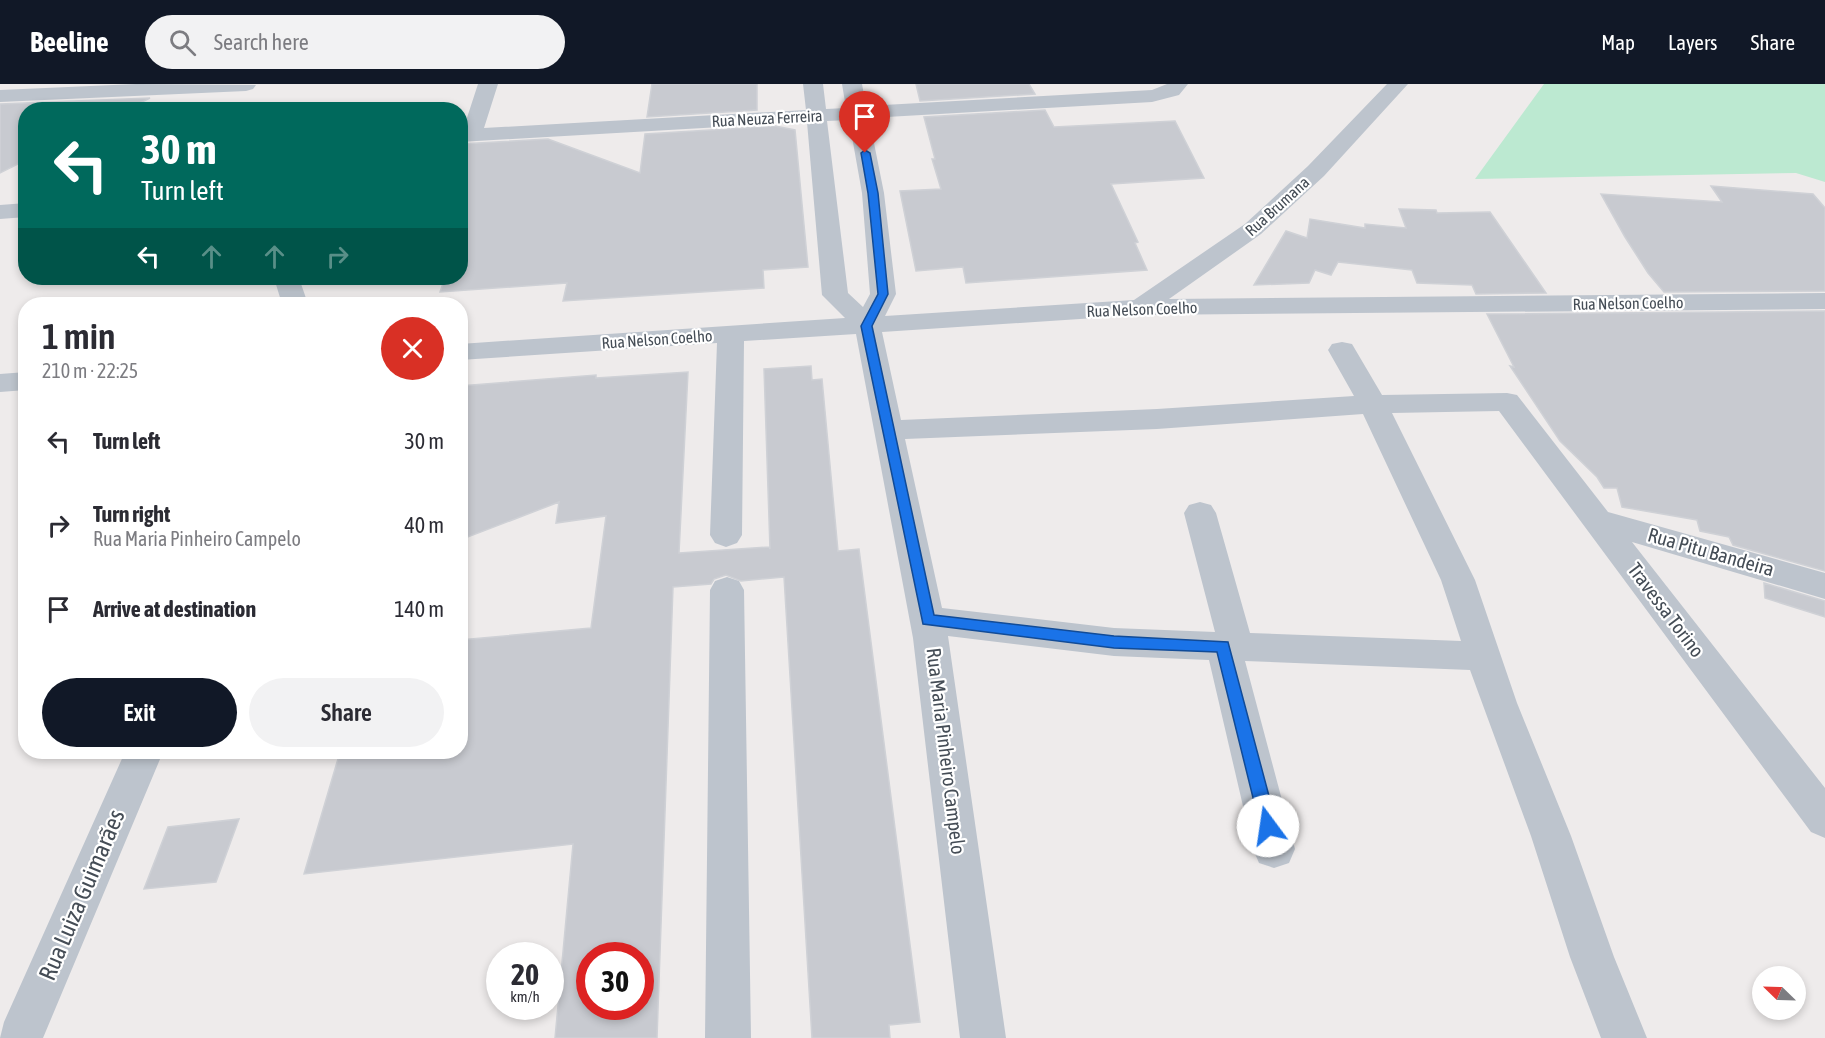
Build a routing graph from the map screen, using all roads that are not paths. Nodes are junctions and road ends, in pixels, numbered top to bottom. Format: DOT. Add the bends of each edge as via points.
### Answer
graph roads {
  1 [pos="488,84"];
  2 [pos="813,84"];
  3 [pos="852,84"];
  4 [pos="1178,84"];
  5 [pos="1398,84"];
  6 [pos="247,90"];
  7 [pos="0,96"];
  8 [pos="857,113"];
  9 [pos="817,115"];
  10 [pos="468,131"];
  11 [pos="468,136"];
  12 [pos="18,211"];
  13 [pos="0,212"];
  14 [pos="1825,301"];
  15 [pos="1140,307"];
  16 [pos="867,326"];
  17 [pos="731,334"];
  18 [pos="1341,350"];
  19 [pos="468,351"];
  20 [pos="18,382"];
  21 [pos="0,383"];
  22 [pos="1373,404"];
  23 [pos="888,429"];
  24 [pos="1200,513"];
  25 [pos="1597,520"];
  26 [pos="726,535"];
  27 [pos="1825,586"];
  28 [pos="727,590"];
  29 [pos="928,620"];
  30 [pos="1230,646"];
  31 [pos="1484,656"];
  32 [pos="141,759"];
  33 [pos="1825,819"];
  34 [pos="1274,849"];
  35 [pos="20,1038"];
  36 [pos="728,1038"];
  37 [pos="983,1038"];
  38 [pos="1624,1038"];
  1 -- 10 [label="street"];
  2 -- 9 [label="street"];
  3 -- 8 [label="street"];
  4 -- 8 [label="street, Rua Neuza Ferreira" via="1172,91 1152,96"];
  5 -- 15 [label="street, Rua Brumana" via="1316,171 1254,229"];
  6 -- 7 [label="street"];
  8 -- 9 [label="street, Rua Neuza Ferreira"];
  8 -- 16 [label="street" via="873,193 883,294"];
  9 -- 11 [label="street, Rua Neuza Ferreira"];
  9 -- 16 [label="street" via="835,295"];
  12 -- 13 [label="street"];
  14 -- 15 [label="street, Rua Nelson Coelho"];
  15 -- 16 [label="street, Rua Nelson Coelho"];
  16 -- 17 [label="street, Rua Nelson Coelho"];
  16 -- 23 [label="street, Rua Maria Pinheiro Campelo"];
  17 -- 19 [label="street, Rua Nelson Coelho"];
  17 -- 26 [label="street"];
  18 -- 22 [label="street"];
  20 -- 21 [label="street"];
  22 -- 23 [label="street" via="1157,419"];
  22 -- 25 [label="street, Travessa Torino" via="1507,402"];
  22 -- 31 [label="street" via="1458,580"];
  23 -- 29 [label="street, Rua Maria Pinheiro Campelo"];
  24 -- 30 [label="street"];
  25 -- 27 [label="street, Rua Pitu Bandeira"];
  25 -- 33 [label="street, Travessa Torino"];
  28 -- 36 [label="street"];
  29 -- 30 [label="street" via="1114,642"];
  29 -- 37 [label="street, Rua Maria Pinheiro Campelo"];
  30 -- 31 [label="street"];
  30 -- 34 [label="street"];
  31 -- 38 [label="street"];
  32 -- 35 [label="street, Rua Luiza Guimarães"];
}
